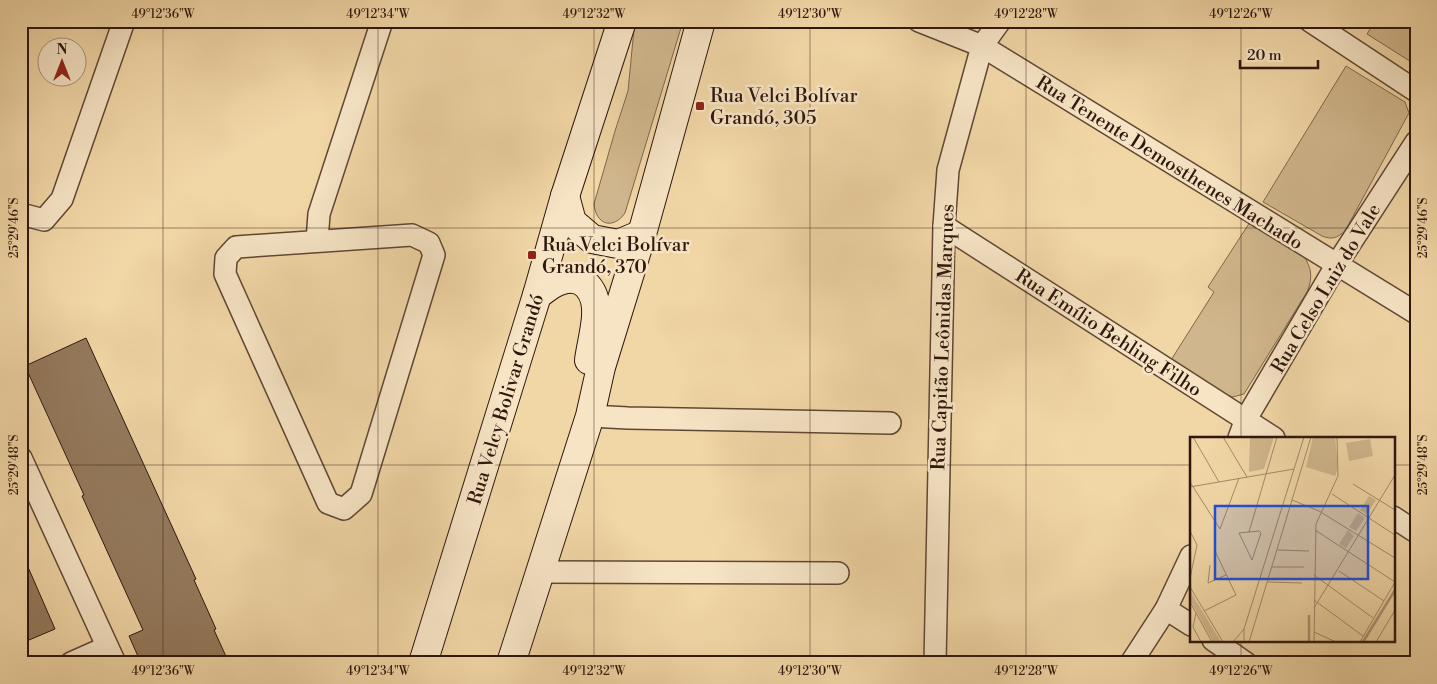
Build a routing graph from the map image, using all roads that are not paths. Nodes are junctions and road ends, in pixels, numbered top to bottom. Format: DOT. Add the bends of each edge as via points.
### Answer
graph roads {
  1 [pos="124,21"];
  2 [pos="382,21"];
  3 [pos="622,21"];
  4 [pos="701,21"];
  5 [pos="920,21"];
  6 [pos="1000,21"];
  7 [pos="1310,21"];
  8 [pos="982,46"];
  9 [pos="1416,91"];
  10 [pos="1416,142"];
  11 [pos="565,196"];
  12 [pos="21,214"];
  13 [pos="944,226"];
  14 [pos="642,234"];
  15 [pos="317,241"];
  16 [pos="1337,264"];
  17 [pos="537,295"];
  18 [pos="1416,313"];
  19 [pos="590,416"];
  20 [pos="890,423"];
  21 [pos="1243,428"];
  22 [pos="1271,437"];
  23 [pos="21,458"];
  24 [pos="1394,518"];
  25 [pos="1416,532"];
  26 [pos="1190,558"];
  27 [pos="540,572"];
  28 [pos="838,573"];
  29 [pos="1166,609"];
  30 [pos="1190,624"];
  31 [pos="1216,642"];
  32 [pos="111,655"];
  33 [pos="935,657"];
  34 [pos="71,663"];
  35 [pos="423,663"];
  36 [pos="511,663"];
  37 [pos="952,663"];
  38 [pos="1131,663"];
  39 [pos="1246,663"];
  1 -- 12 [label="street" via="62,198 44,220"];
  2 -- 15 [label="street" via="319,214"];
  3 -- 11 [label="main road, Rua Velcy Bolivar Grandó"];
  4 -- 14 [label="main road"];
  5 -- 8 [label="street, Rua Tenente Demosthenes Machado"];
  6 -- 8 [label="street, Rua Capitão Leônidas Marques"];
  7 -- 9 [label="street"];
  8 -- 13 [label="street, Rua Capitão Leônidas Marques" via="948,170"];
  8 -- 16 [label="street, Rua Tenente Demosthenes Machado"];
  10 -- 16 [label="street, Rua Celso Luiz do Vale"];
  11 -- 14 [label="main road" via="572,222 592,239 618,244"];
  11 -- 17 [label="main road, Rua Velcy Bolivar Grandó"];
  13 -- 21 [label="street, Rua Emílio Behling Filho"];
  13 -- 33 [label="street, Rua Capitão Leônidas Marques"];
  14 -- 19 [label="main road"];
  15 -- 15 [label="street" via="412,235 430,243 434,255 361,494 344,509 328,503 225,274 226,258 236,247"];
  16 -- 18 [label="street, Rua Tenente Demosthenes Machado"];
  16 -- 21 [label="street, Rua Celso Luiz do Vale"];
  17 -- 19 [label="main road" via="557,282 577,278 591,291 596,315 586,382"];
  17 -- 35 [label="main road, Rua Velcy Bolivar Grandó"];
  19 -- 20 [label="street"];
  19 -- 27 [label="main road"];
  21 -- 22 [label="street, Rua Emílio Behling Filho"];
  23 -- 32 [label="street"];
  24 -- 25 [label="street"];
  26 -- 29 [label="street"];
  27 -- 28 [label="street"];
  27 -- 36 [label="main road"];
  29 -- 30 [label="street"];
  29 -- 38 [label="street"];
  31 -- 39 [label="street"];
  32 -- 34 [label="street"];
  33 -- 37 [label="street"];
}
